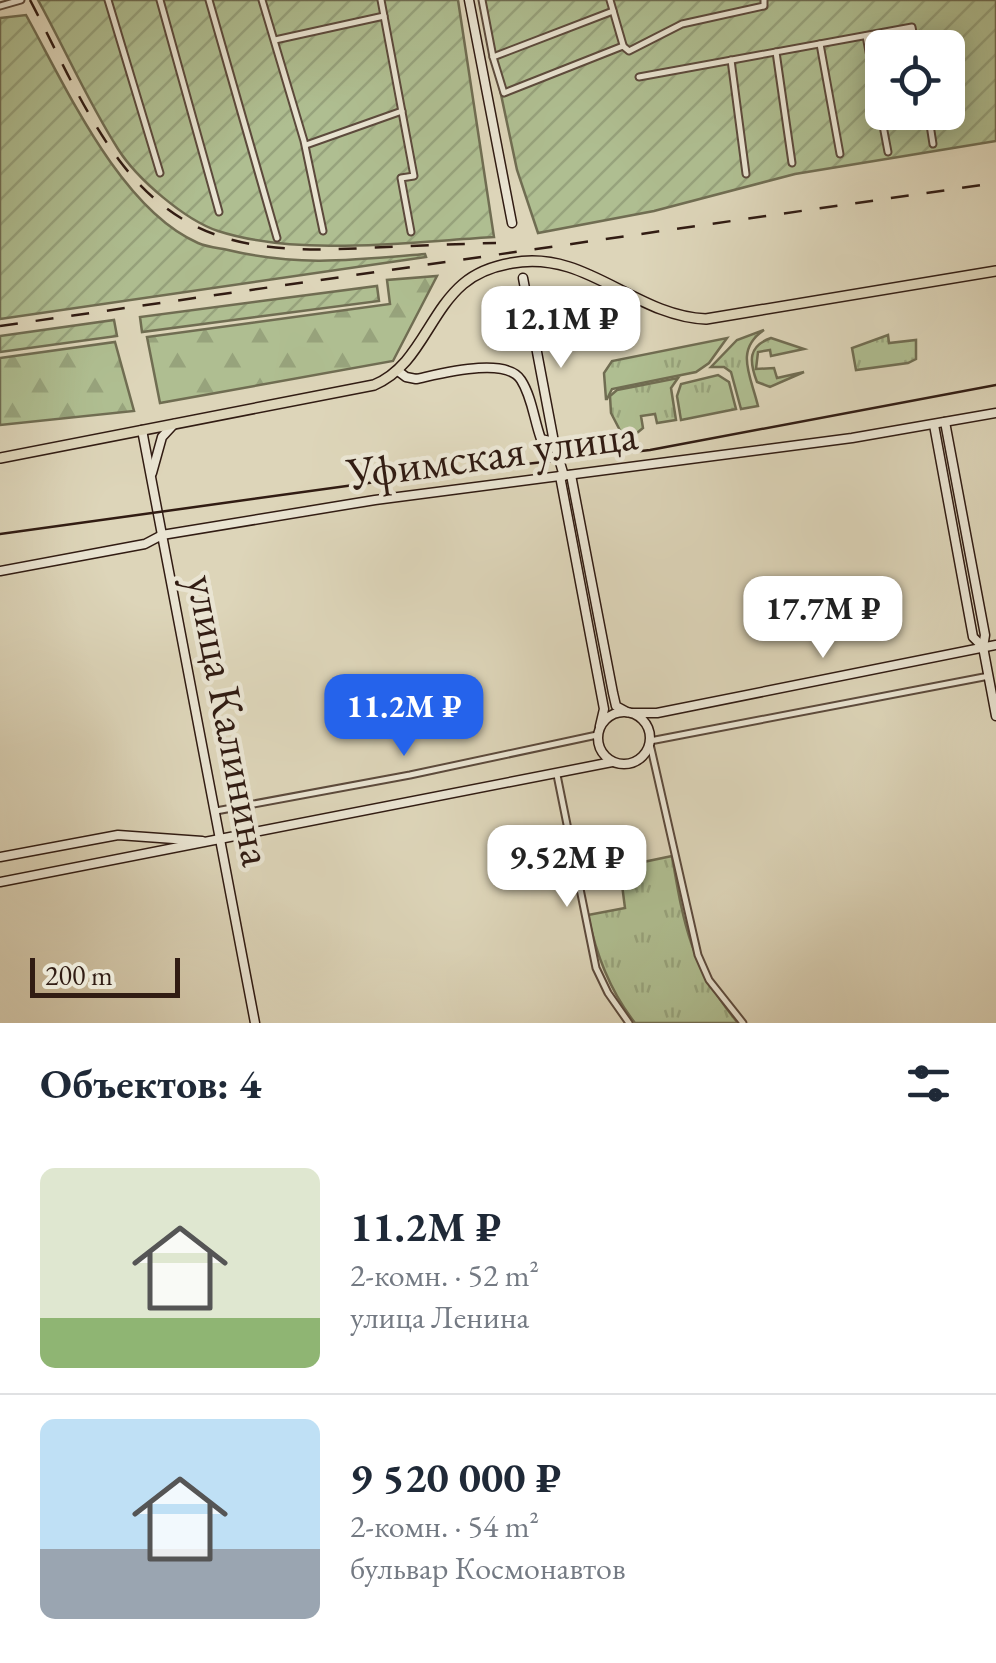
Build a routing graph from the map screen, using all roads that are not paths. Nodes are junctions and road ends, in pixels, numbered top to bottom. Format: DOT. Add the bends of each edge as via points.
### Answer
graph roads {
  1 [pos="21,0"];
  2 [pos="108,0"];
  3 [pos="160,0"];
  4 [pos="209,0"];
  5 [pos="262,0"];
  6 [pos="381,0"];
  7 [pos="469,0"];
  8 [pos="482,0"];
  9 [pos="610,0"];
  10 [pos="764,0"];
  11 [pos="0,6"];
  12 [pos="613,11"];
  13 [pos="384,16"];
  14 [pos="865,36"];
  15 [pos="274,40"];
  16 [pos="820,44"];
  17 [pos="623,46"];
  18 [pos="776,52"];
  19 [pos="493,57"];
  20 [pos="731,60"];
  21 [pos="639,77"];
  22 [pos="402,111"];
  23 [pos="884,130"];
  24 [pos="931,130"];
  25 [pos="933,144"];
  26 [pos="305,145"];
  27 [pos="888,152"];
  28 [pos="840,154"];
  29 [pos="792,163"];
  30 [pos="160,173"];
  31 [pos="746,174"];
  32 [pos="218,212"];
  33 [pos="512,223"];
  34 [pos="323,231"];
  35 [pos="411,232"];
  36 [pos="277,238"];
  37 [pos="996,271"];
  38 [pos="523,278"];
  39 [pos="398,371"];
  40 [pos="996,413"];
  41 [pos="946,422"];
  42 [pos="174,424"];
  43 [pos="934,425"];
  44 [pos="142,430"];
  45 [pos="554,442"];
  46 [pos="0,458"];
  47 [pos="565,476"];
  48 [pos="152,478"];
  49 [pos="162,535"];
  50 [pos="969,543"];
  51 [pos="957,546"];
  52 [pos="0,571"];
  53 [pos="996,645"];
  54 [pos="983,648"];
  55 [pos="989,676"];
  56 [pos="630,712"];
  57 [pos="657,713"];
  58 [pos="996,716"];
  59 [pos="648,726"];
  60 [pos="599,730"];
  61 [pos="650,743"];
  62 [pos="600,751"];
  63 [pos="612,762"];
  64 [pos="594,767"];
  65 [pos="557,775"];
  66 [pos="216,811"];
  67 [pos="221,839"];
  68 [pos="0,858"];
  69 [pos="0,882"];
  70 [pos="255,1023"];
  71 [pos="629,1023"];
  72 [pos="743,1023"];
  1 -- 11 [label="street"];
  2 -- 30 [label="street"];
  3 -- 32 [label="street"];
  4 -- 36 [label="street"];
  5 -- 15 [label="street"];
  6 -- 13 [label="street"];
  7 -- 33 [label="street"];
  8 -- 19 [label="street"];
  9 -- 12 [label="street"];
  10 -- 17 [label="street" via="764,6 682,24 629,51"];
  12 -- 17 [label="street"];
  12 -- 19 [label="street"];
  13 -- 15 [label="street"];
  13 -- 22 [label="street"];
  14 -- 16 [label="street"];
  15 -- 26 [label="street"];
  16 -- 18 [label="street"];
  16 -- 28 [label="street"];
  17 -- 19 [label="street" via="504,93"];
  18 -- 20 [label="street"];
  18 -- 29 [label="street"];
  20 -- 21 [label="street"];
  20 -- 31 [label="street"];
  22 -- 26 [label="street"];
  22 -- 35 [label="street" via="414,176 402,178"];
  23 -- 27 [label="street"];
  24 -- 25 [label="street"];
  26 -- 34 [label="street"];
  37 -- 39 [label="main road" via="706,319 653,308 578,268 517,262 464,283"];
  38 -- 45 [label="street"];
  39 -- 42 [label="main road" via="364,388"];
  39 -- 45 [label="street" via="416,379 509,369 524,386 540,439"];
  40 -- 41 [label="street, Уфимская улица"];
  41 -- 43 [label="street, Уфимская улица"];
  41 -- 50 [label="street"];
  42 -- 44 [label="main road"];
  42 -- 48 [label="street" via="162,438"];
  43 -- 47 [label="street, Уфимская улица"];
  43 -- 51 [label="street"];
  44 -- 46 [label="main road"];
  44 -- 48 [label="street, улица Калинина"];
  45 -- 47 [label="street"];
  47 -- 49 [label="street, Уфимская улица"];
  47 -- 56 [label="street" via="616,706"];
  47 -- 60 [label="street" via="604,709"];
  48 -- 49 [label="street, улица Калинина"];
  49 -- 52 [label="street, Уфимская улица" via="145,544"];
  49 -- 66 [label="street, улица Калинина"];
  50 -- 51 [label="street"];
  50 -- 54 [label="street"];
  51 -- 54 [label="street" via="973,637"];
  53 -- 54 [label="street"];
  54 -- 55 [label="street"];
  54 -- 57 [label="street"];
  55 -- 58 [label="street"];
  55 -- 61 [label="street"];
  56 -- 57 [label="street"];
  56 -- 59 [label="street"];
  56 -- 60 [label="street" via="611,714"];
  57 -- 59 [label="street"];
  59 -- 61 [label="street"];
  60 -- 62 [label="street"];
  60 -- 66 [label="street"];
  61 -- 63 [label="street" via="635,762"];
  61 -- 72 [label="street" via="698,955"];
  62 -- 63 [label="street"];
  62 -- 64 [label="street"];
  63 -- 64 [label="street"];
  64 -- 65 [label="street"];
  65 -- 67 [label="street"];
  65 -- 71 [label="street" via="596,968"];
  66 -- 67 [label="street, улица Калинина"];
  67 -- 68 [label="street" via="118,835"];
  67 -- 69 [label="street"];
  67 -- 70 [label="street, улица Калинина"];
}
